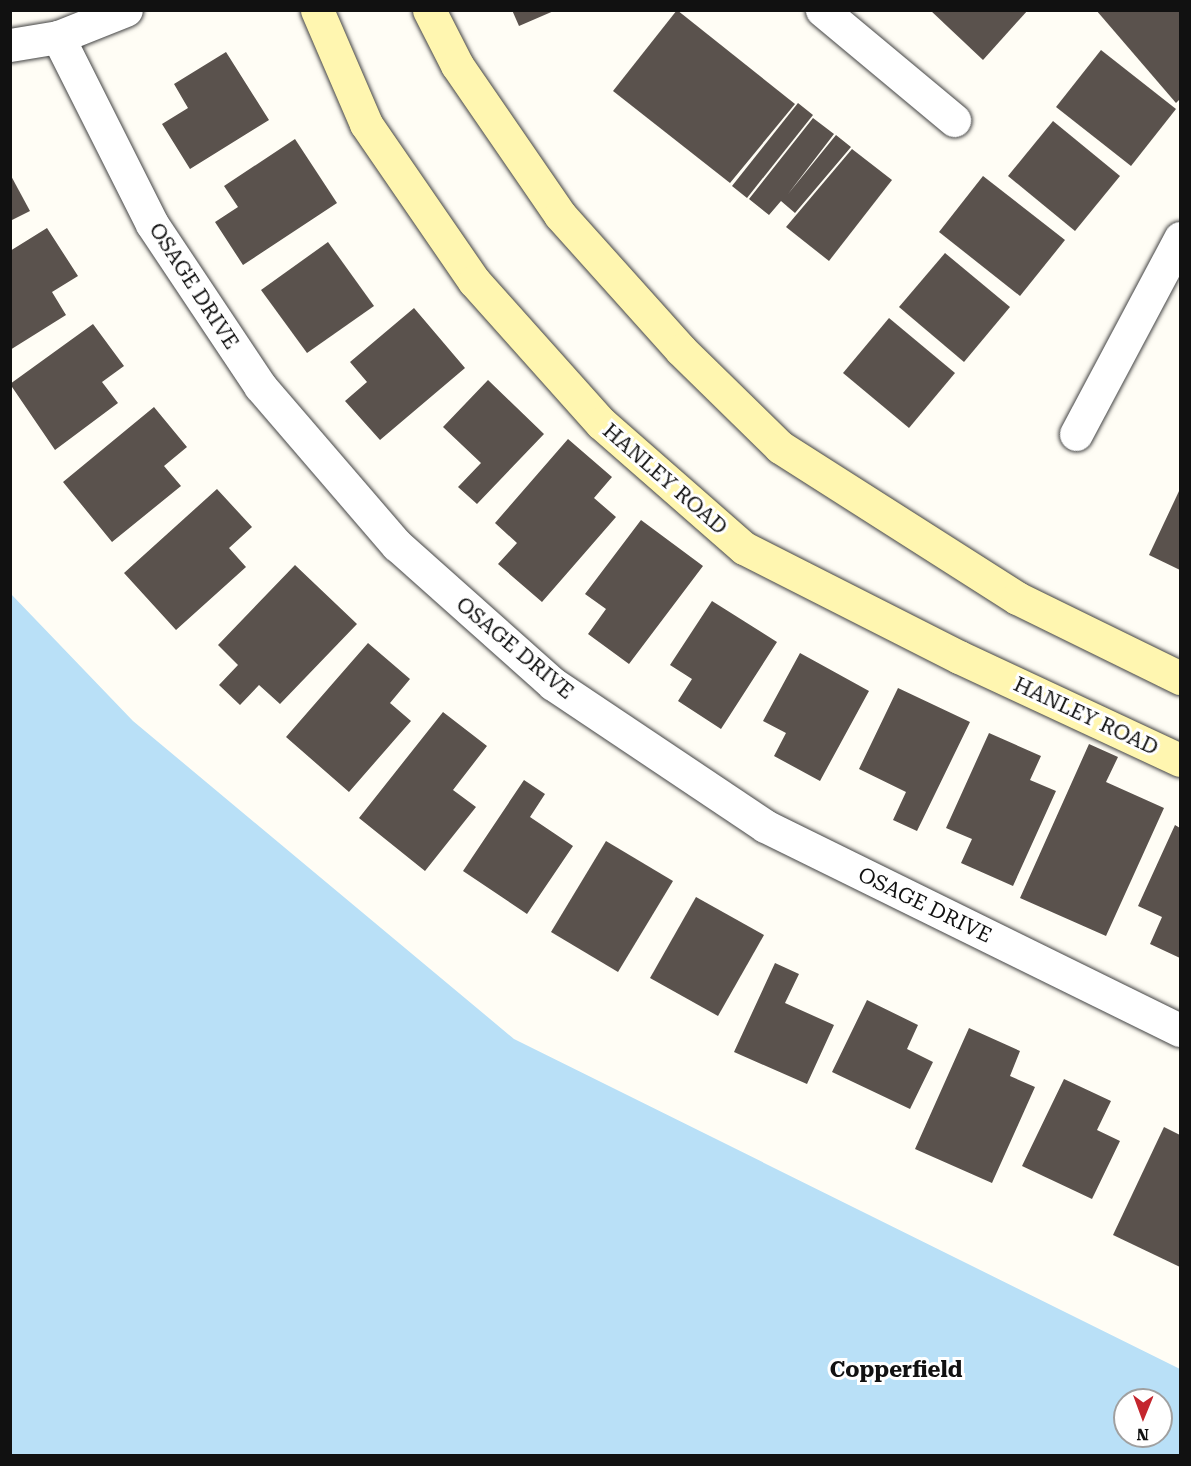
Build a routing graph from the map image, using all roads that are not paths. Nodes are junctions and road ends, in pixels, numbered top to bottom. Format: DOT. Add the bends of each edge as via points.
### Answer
graph roads {
  1 [pos="126,10"];
  2 [pos="317,10"];
  3 [pos="429,10"];
  4 [pos="822,10"];
  5 [pos="58,37"];
  6 [pos="10,45"];
  7 [pos="954,120"];
  8 [pos="1180,238"];
  9 [pos="1076,434"];
  10 [pos="1180,678"];
  11 [pos="1180,760"];
  12 [pos="1180,1030"];
  1 -- 5 [label="street"];
  2 -- 11 [label="main road, HANLEY ROAD" via="366,124 474,281 601,423 744,548 959,657"];
  3 -- 10 [label="main road" via="457,65 560,215 681,350 780,447 1017,598"];
  4 -- 7 [label="street"];
  5 -- 6 [label="street"];
  5 -- 12 [label="street, OSAGE DRIVE" via="152,224 260,386 397,545 553,684 765,826"];
  8 -- 9 [label="street"];
}
